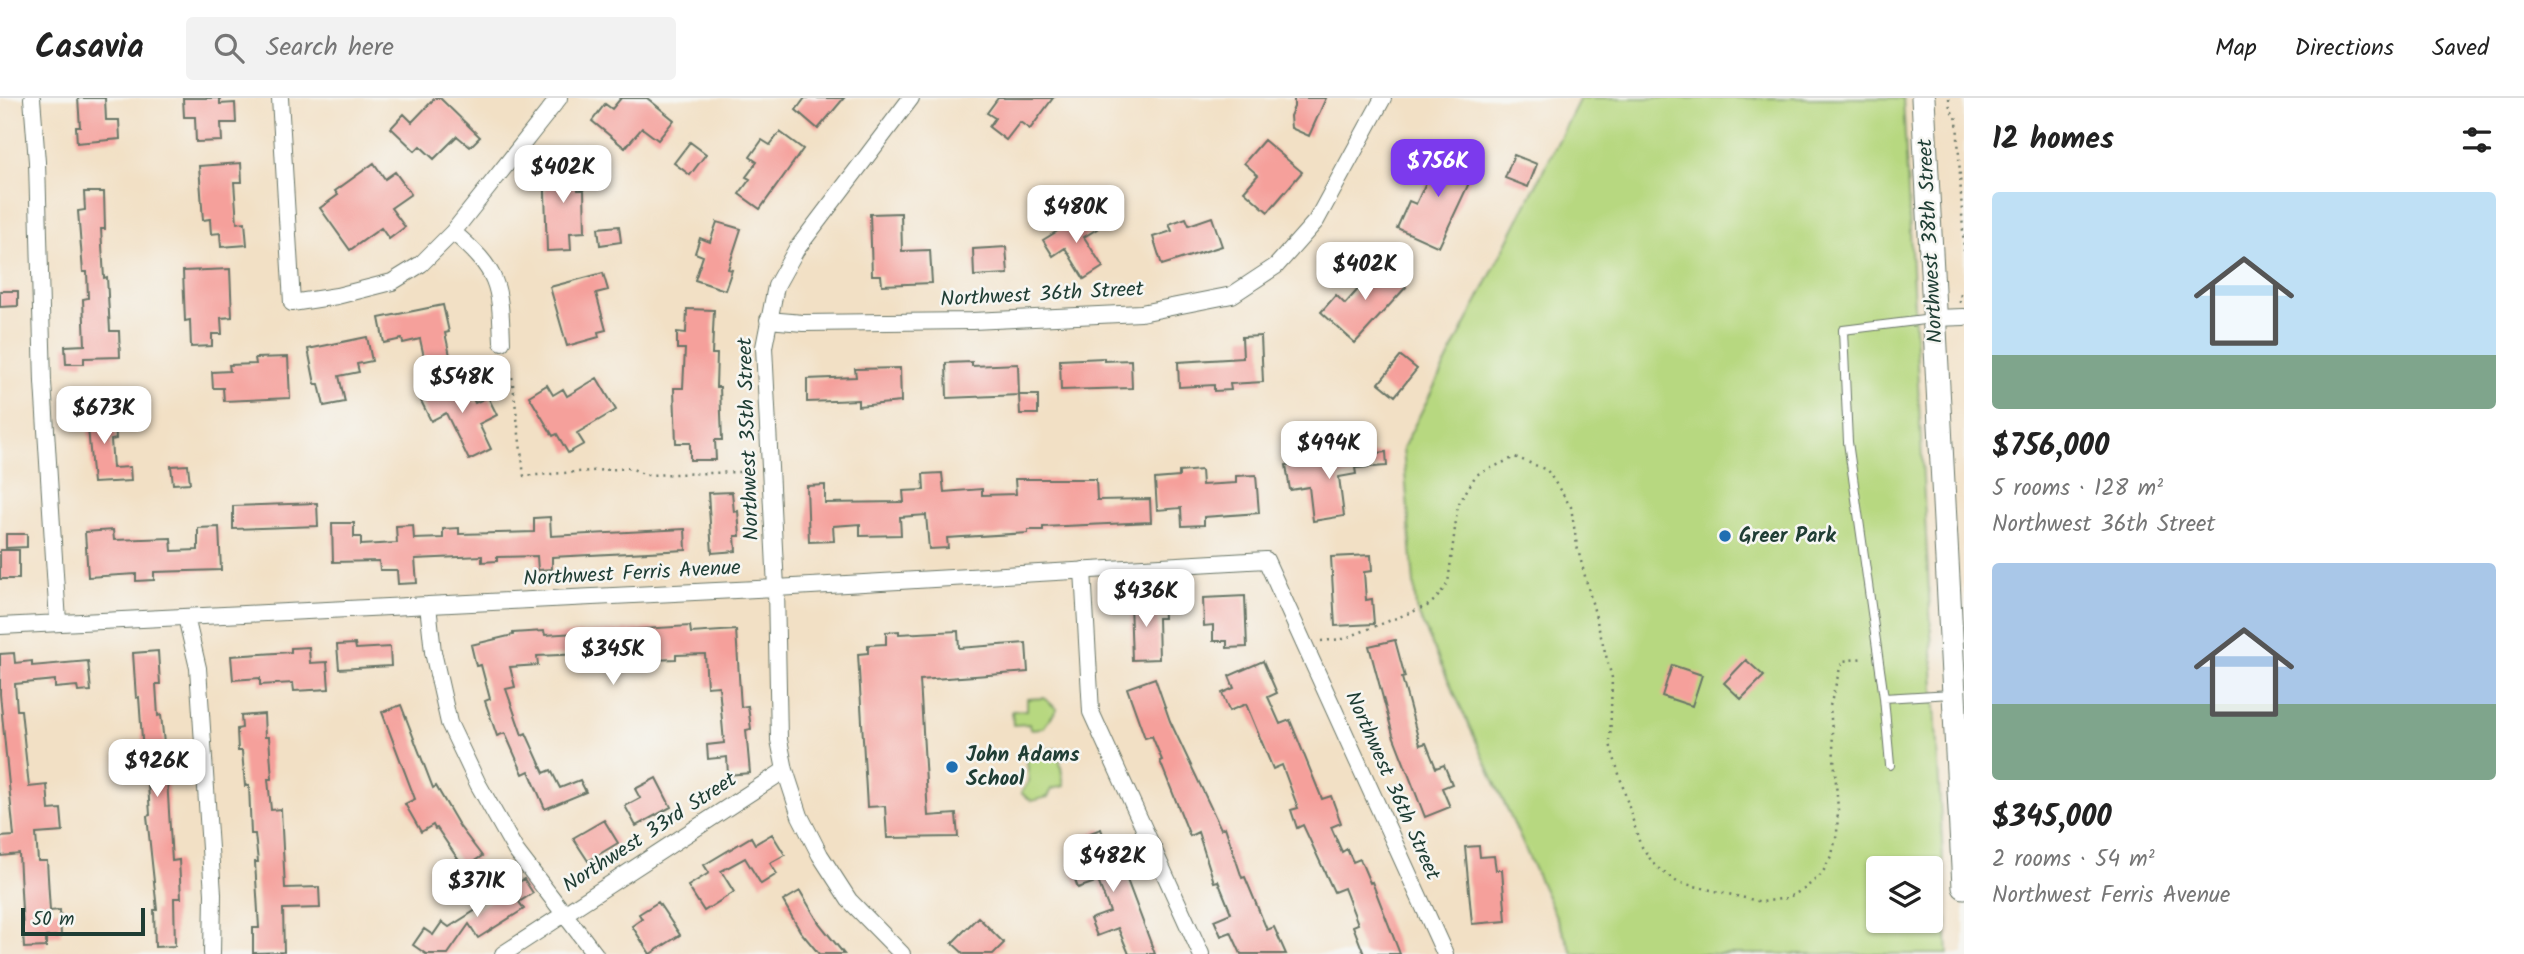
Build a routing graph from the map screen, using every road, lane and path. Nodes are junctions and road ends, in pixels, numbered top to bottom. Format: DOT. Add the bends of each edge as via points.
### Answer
graph roads {
  1 [pos="32,98"];
  2 [pos="280,98"];
  3 [pos="559,98"];
  4 [pos="911,98"];
  5 [pos="1383,98"];
  6 [pos="1923,98"];
  7 [pos="1950,98"];
  8 [pos="453,232"];
  9 [pos="1964,251"];
  10 [pos="1964,317"];
  11 [pos="1935,318"];
  12 [pos="768,320"];
  13 [pos="502,342"];
  14 [pos="769,465"];
  15 [pos="1955,545"];
  16 [pos="1266,560"];
  17 [pos="1083,570"];
  18 [pos="776,589"];
  19 [pos="428,605"];
  20 [pos="186,617"];
  21 [pos="58,622"];
  22 [pos="0,626"];
  23 [pos="1304,642"];
  24 [pos="1878,657"];
  25 [pos="1954,694"];
  26 [pos="1884,698"];
  27 [pos="1890,765"];
  28 [pos="785,770"];
  29 [pos="1961,788"];
  30 [pos="1964,877"];
  31 [pos="565,914"];
  32 [pos="212,954"];
  33 [pos="503,954"];
  34 [pos="596,954"];
  35 [pos="902,954"];
  36 [pos="1200,954"];
  37 [pos="1445,954"];
  1 -- 21 [label="street"];
  2 -- 8 [label="street" via="292,303 392,282 421,264"];
  3 -- 8 [label="street"];
  4 -- 12 [label="street, Northwest 35th Street" via="796,250 776,286"];
  5 -- 12 [label="street, Northwest 36th Street" via="1316,221 1276,266 1232,295 1128,314 972,321"];
  6 -- 11 [label="main road, Northwest 38th Street"];
  7 -- 9 [label="path" via="1957,119"];
  8 -- 13 [label="street" via="494,274"];
  10 -- 11 [label="street"];
  11 -- 15 [label="main road, Northwest 38th Street"];
  11 -- 24 [label="lane" via="1843,330 1848,442"];
  12 -- 14 [label="street, Northwest 35th Street" via="764,347"];
  13 -- 14 [label="path" via="512,376 524,476 631,468 645,475 741,472"];
  14 -- 18 [label="street, Northwest 35th Street"];
  15 -- 25 [label="main road, Northwest 38th Street"];
  16 -- 17 [label="street, Northwest Ferris Avenue"];
  16 -- 23 [label="street, Northwest 36th Street"];
  17 -- 18 [label="street, Northwest Ferris Avenue"];
  17 -- 36 [label="street" via="1091,712"];
  18 -- 19 [label="street, Northwest Ferris Avenue"];
  18 -- 28 [label="street, Northwest 35th Street" via="779,740"];
  19 -- 20 [label="street, Northwest Ferris Avenue"];
  19 -- 31 [label="street" via="449,723 516,851"];
  20 -- 21 [label="street, Northwest Ferris Avenue"];
  20 -- 32 [label="street" via="198,668 213,894"];
  21 -- 22 [label="street, Northwest Ferris Avenue"];
  23 -- 24 [label="path" via="1343,639 1427,606 1448,583 1458,505 1476,475 1515,457 1547,470 1571,507 1612,678 1610,744 1640,844 1655,866 1677,882 1762,902 1787,898 1804,889 1822,874 1832,854 1838,809 1830,706 1842,661"];
  23 -- 37 [label="street, Northwest 36th Street"];
  24 -- 26 [label="lane"];
  25 -- 26 [label="lane"];
  25 -- 29 [label="main road, Northwest 38th Street"];
  26 -- 27 [label="lane"];
  28 -- 31 [label="street, Northwest 33rd Street"];
  28 -- 35 [label="street, Northwest 35th Street" via="800,816 820,855 849,900"];
  29 -- 30 [label="main road, Northwest 38th Street"];
  31 -- 33 [label="street, Northwest 33rd Street"];
  31 -- 34 [label="street"];
}
